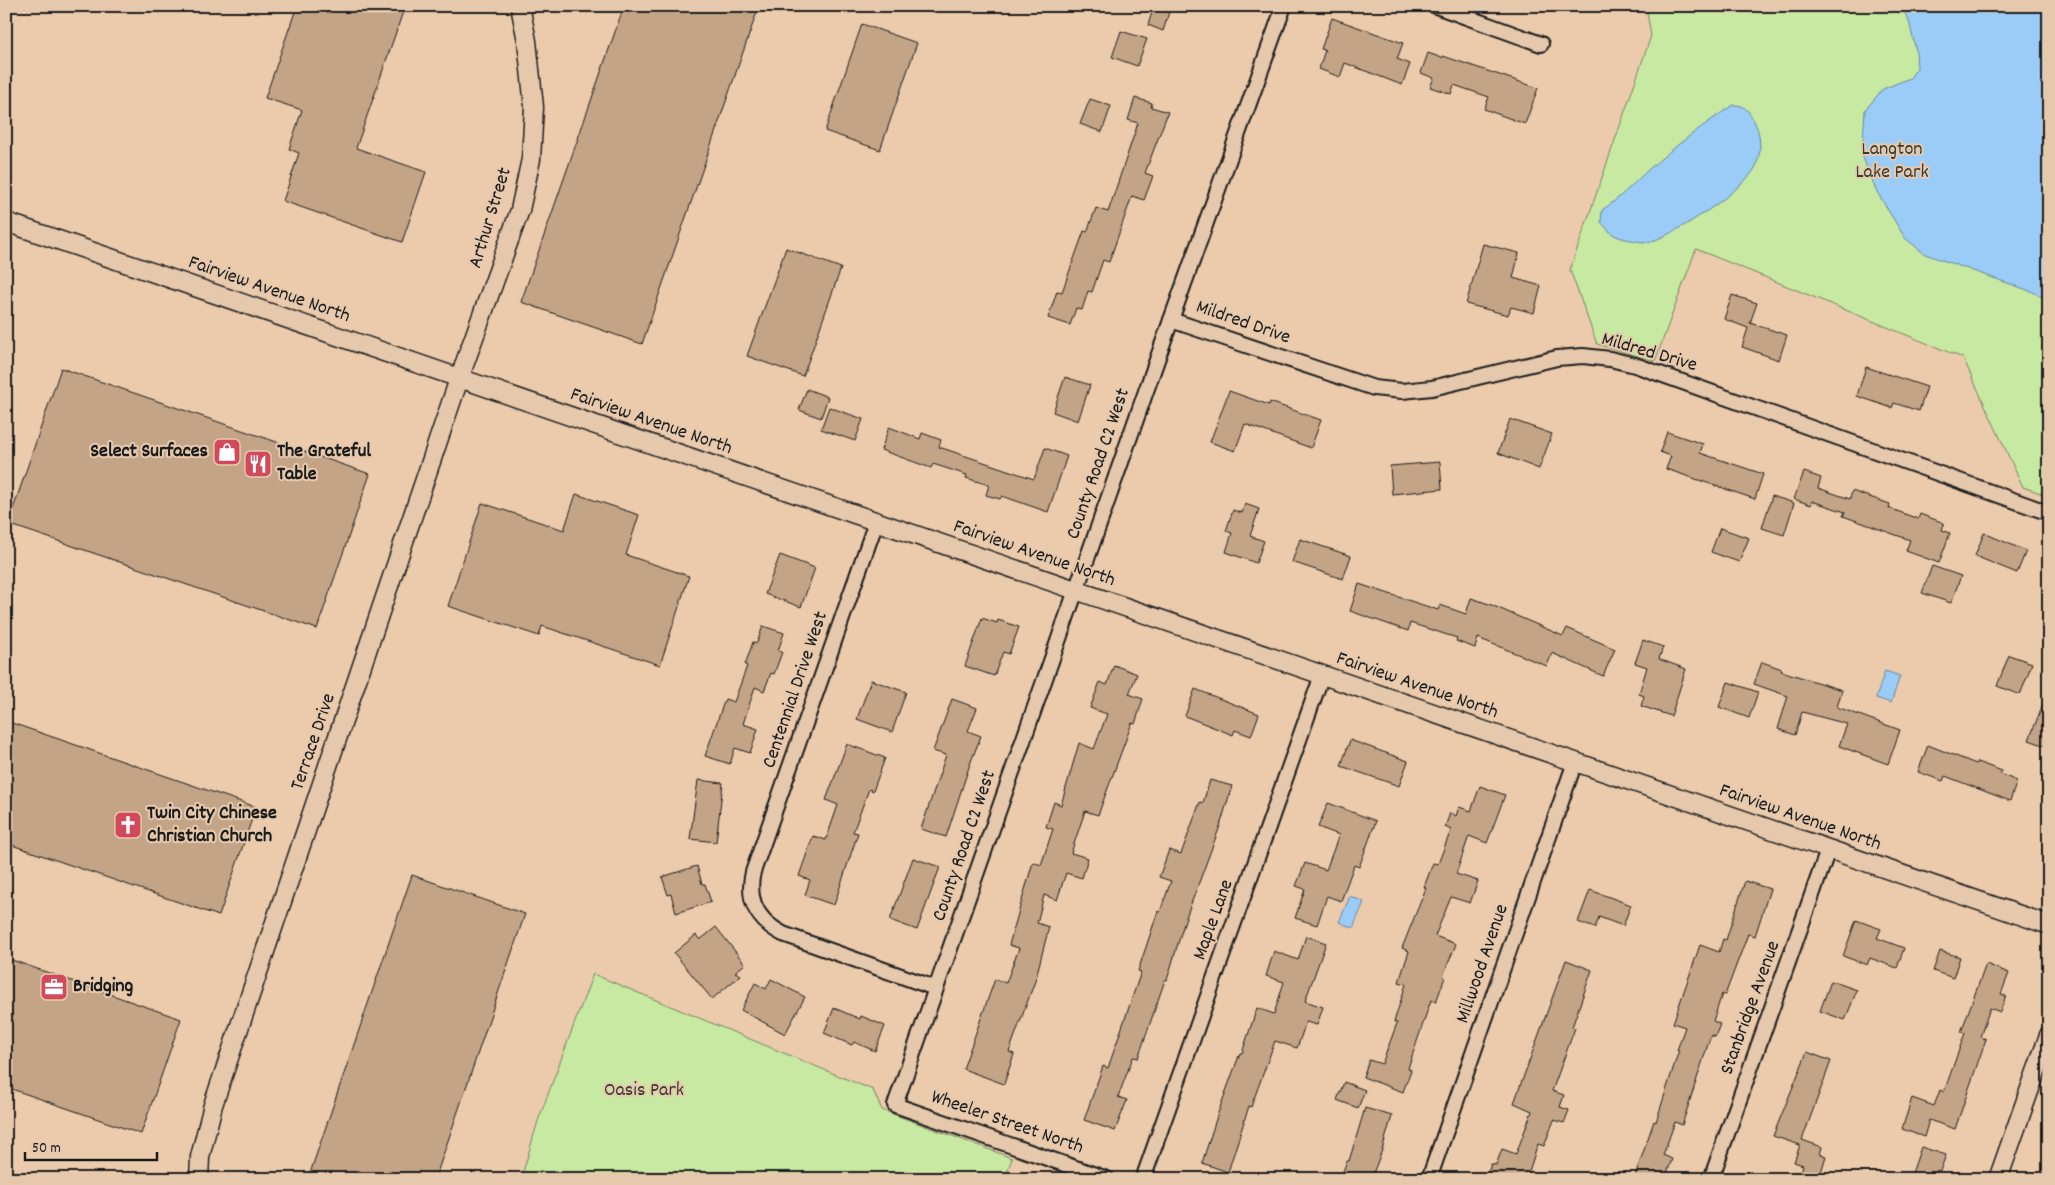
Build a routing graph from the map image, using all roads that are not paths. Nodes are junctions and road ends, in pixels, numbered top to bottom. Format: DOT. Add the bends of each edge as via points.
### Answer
graph roads {
  1 [pos="520,6"];
  2 [pos="1284,6"];
  3 [pos="1436,6"];
  4 [pos="1541,44"];
  5 [pos="6,222"];
  6 [pos="1171,320"];
  7 [pos="459,378"];
  8 [pos="2049,513"];
  9 [pos="876,522"];
  10 [pos="1076,590"];
  11 [pos="1322,675"];
  12 [pos="1575,762"];
  13 [pos="1828,850"];
  14 [pos="2049,925"];
  15 [pos="936,988"];
  16 [pos="2049,1035"];
  17 [pos="894,1105"];
  18 [pos="199,1179"];
  19 [pos="1107,1179"];
  20 [pos="1143,1179"];
  21 [pos="1430,1179"];
  22 [pos="1711,1179"];
  23 [pos="1998,1179"];
  1 -- 7 [label="street, Arthur Street" via="534,107 531,159 520,210"];
  2 -- 6 [label="street, County Road C2 West"];
  3 -- 4 [label="street"];
  5 -- 7 [label="street, Fairview Avenue North"];
  6 -- 8 [label="street, Mildred Drive" via="1374,388 1402,391 1458,382 1556,358 1610,359"];
  6 -- 10 [label="street, County Road C2 West"];
  7 -- 9 [label="street, Fairview Avenue North"];
  7 -- 18 [label="street, Terrace Drive" via="214,1105 200,1157"];
  9 -- 10 [label="street, Fairview Avenue North"];
  9 -- 15 [label="street, Centennial Drive West" via="753,872 750,894 760,918 770,928"];
  10 -- 11 [label="street, Fairview Avenue North"];
  10 -- 15 [label="street, County Road C2 West"];
  11 -- 12 [label="street, Fairview Avenue North"];
  11 -- 20 [label="street, Maple Lane"];
  12 -- 13 [label="street, Fairview Avenue North"];
  12 -- 21 [label="street, Millwood Avenue"];
  13 -- 14 [label="street, Fairview Avenue North"];
  13 -- 22 [label="street, Stanbridge Avenue"];
  15 -- 17 [label="street, County Road C2 West"];
  16 -- 23 [label="street"];
  17 -- 19 [label="street, Wheeler Street North"];
}
